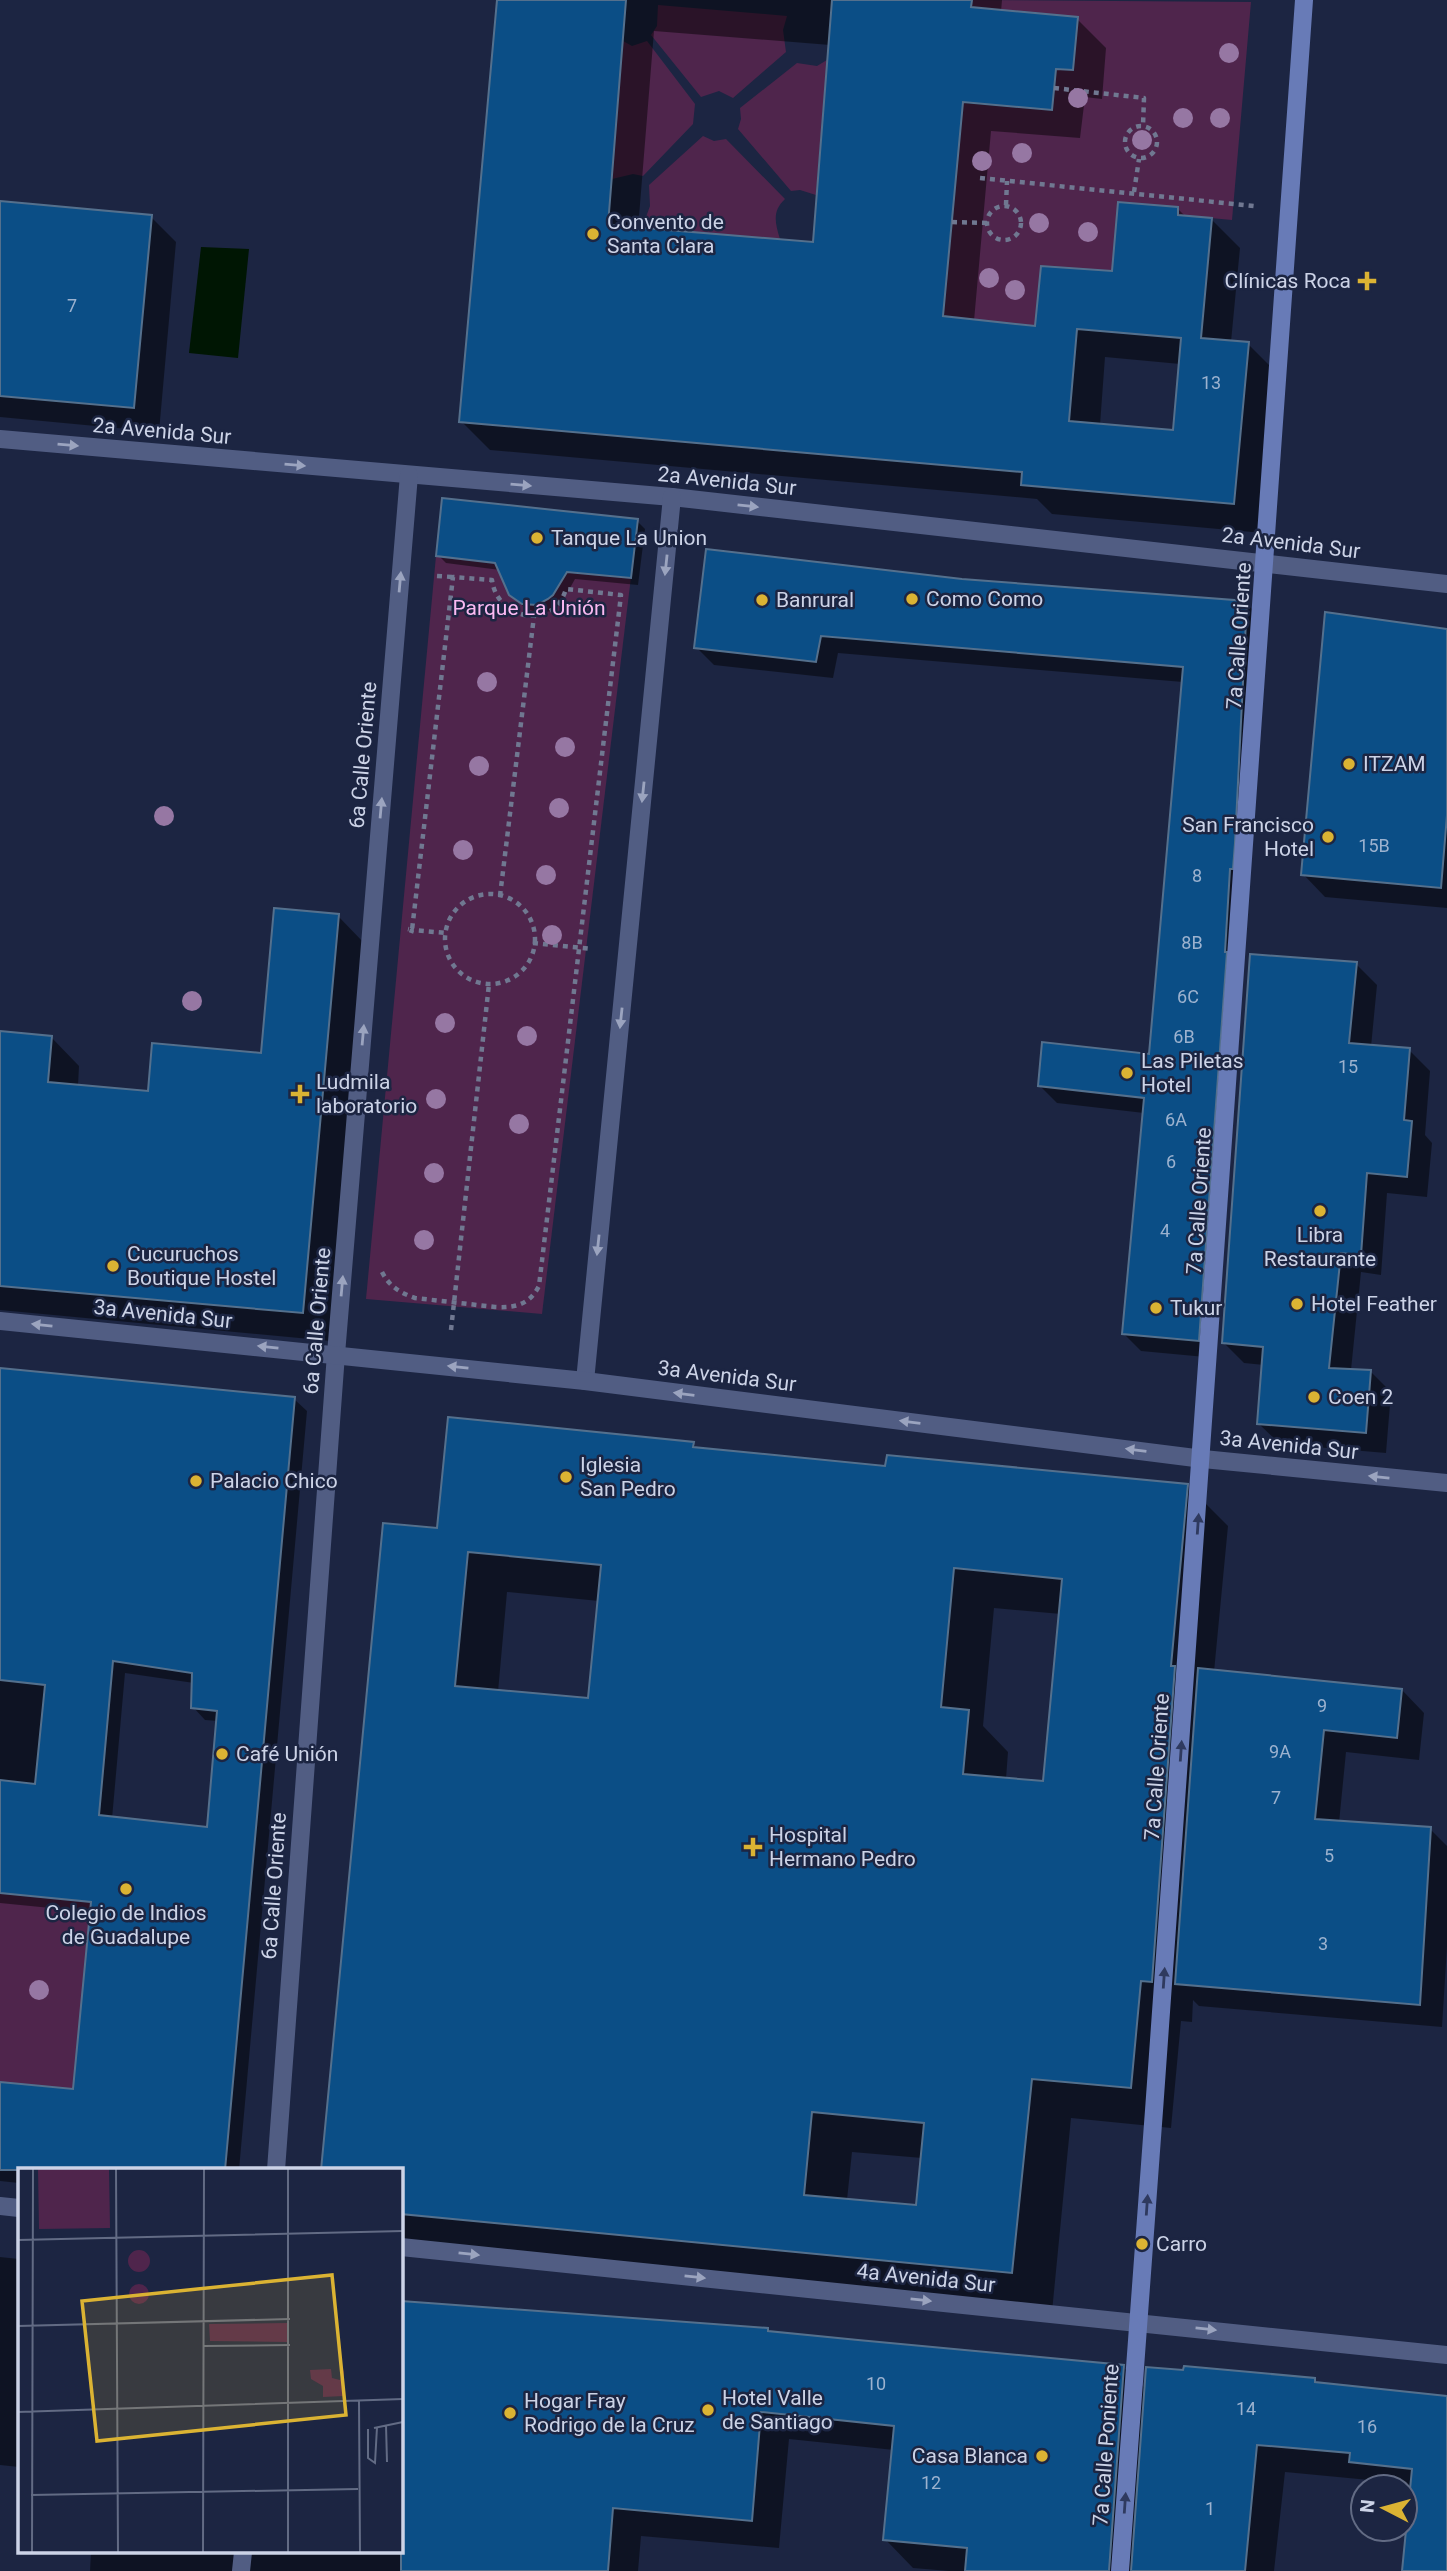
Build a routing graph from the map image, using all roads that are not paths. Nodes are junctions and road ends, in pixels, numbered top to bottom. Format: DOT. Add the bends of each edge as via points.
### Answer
graph roads {
  1 [pos="1304,0"];
  2 [pos="0,439"];
  3 [pos="409,475"];
  4 [pos="673,498"];
  5 [pos="1267,562"];
  6 [pos="1447,584"];
  7 [pos="0,1321"];
  8 [pos="336,1354"];
  9 [pos="585,1381"];
  10 [pos="1203,1459"];
  11 [pos="1447,1483"];
  12 [pos="276,2168"];
  13 [pos="0,2206"];
  14 [pos="18,2208"];
  15 [pos="402,2247"];
  16 [pos="1138,2322"];
  17 [pos="1447,2355"];
  18 [pos="1120,2571"];
  1 -- 5 [label="main road, 7a Calle Oriente"];
  2 -- 3 [label="street, 2a Avenida Sur, one-way"];
  3 -- 4 [label="street, 2a Avenida Sur, one-way"];
  8 -- 3 [label="street, 6a Calle Oriente, one-way"];
  4 -- 5 [label="street, 2a Avenida Sur, one-way"];
  4 -- 9 [label="street, one-way"];
  5 -- 6 [label="street, 2a Avenida Sur"];
  5 -- 10 [label="main road, 7a Calle Oriente"];
  8 -- 7 [label="street, 3a Avenida Sur, one-way"];
  9 -- 8 [label="street, 3a Avenida Sur, one-way"];
  8 -- 12 [label="street, 6a Calle Oriente"];
  10 -- 9 [label="street, 3a Avenida Sur, one-way"];
  11 -- 10 [label="street, 3a Avenida Sur, one-way"];
  16 -- 10 [label="main road, 7a Calle Oriente, one-way"];
  13 -- 14 [label="street"];
  15 -- 16 [label="street, 4a Avenida Sur, one-way"];
  16 -- 17 [label="street, 4a Avenida Sur, one-way"];
  18 -- 16 [label="main road, 7a Calle Poniente, one-way"];
}
